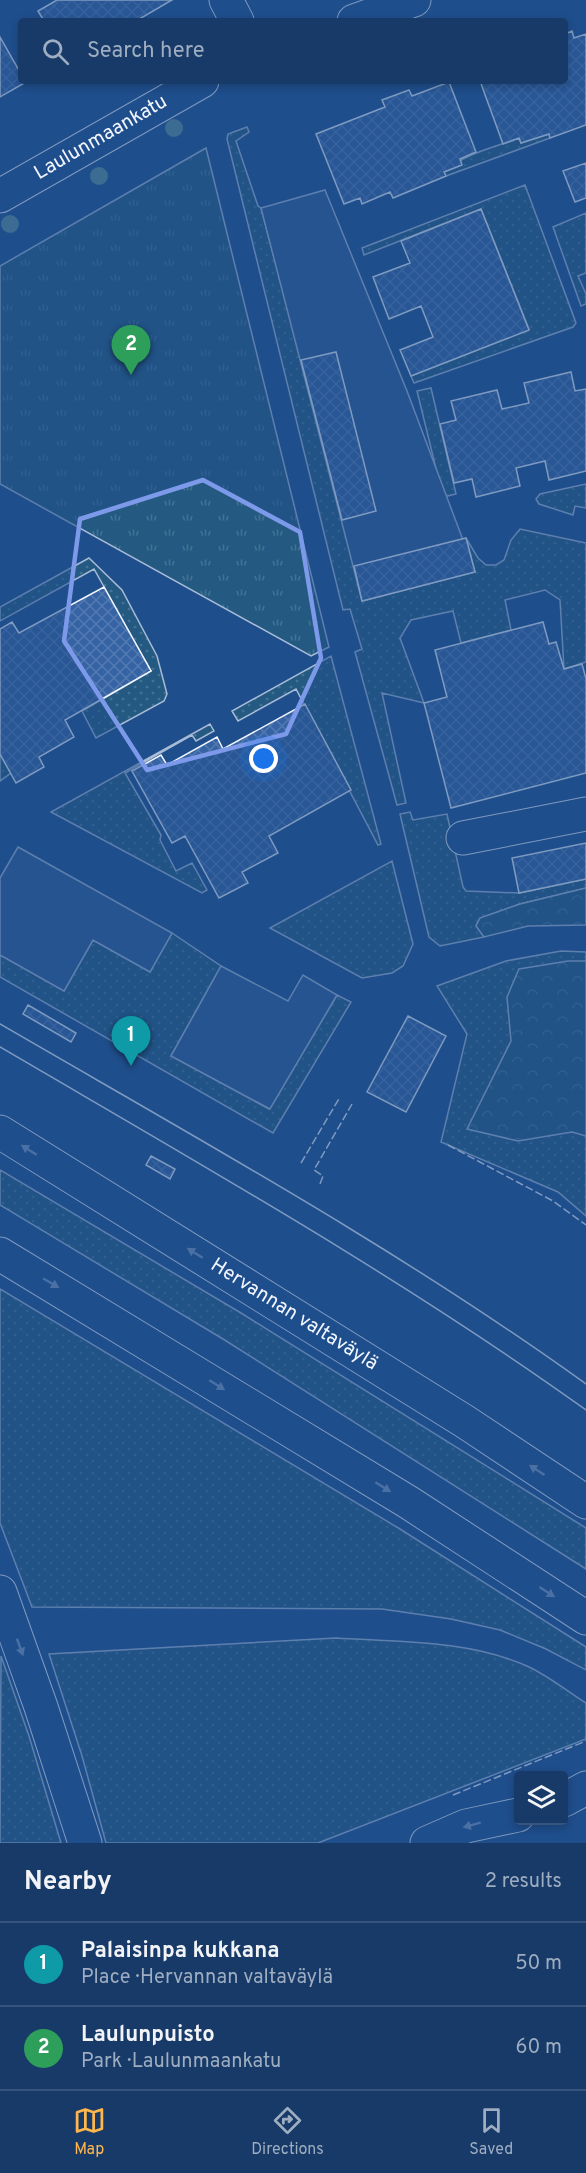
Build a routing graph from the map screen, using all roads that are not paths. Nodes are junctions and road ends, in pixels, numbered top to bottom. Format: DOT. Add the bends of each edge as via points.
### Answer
graph roads {
  1 [pos="226,0"];
  2 [pos="414,0"];
  3 [pos="235,18"];
  4 [pos="363,18"];
  5 [pos="197,84"];
  6 [pos="0,196"];
  7 [pos="586,814"];
  8 [pos="463,838"];
  9 [pos="0,1132"];
  10 [pos="0,1254"];
  11 [pos="586,1502"];
  12 [pos="0,1592"];
  13 [pos="586,1618"];
  14 [pos="586,1788"];
  15 [pos="568,1798"];
  16 [pos="514,1816"];
  17 [pos="526,1825"];
  18 [pos="85,1843"];
  19 [pos="427,1843"];
  20 [pos="506,1843"];
  1 -- 3 [label="main road"];
  2 -- 4 [label="main road"];
  5 -- 6 [label="main road, Laulunmaankatu"];
  7 -- 8 [label="main road"];
  11 -- 9 [label="main road, Hervannan valtaväylä, one-way" via="464,1421"];
  10 -- 13 [label="main road, one-way" via="408,1502"];
  12 -- 18 [label="main road, one-way"];
  14 -- 15 [label="main road"];
  16 -- 19 [label="main road, one-way" via="466,1826"];
  17 -- 20 [label="main road"];
}
